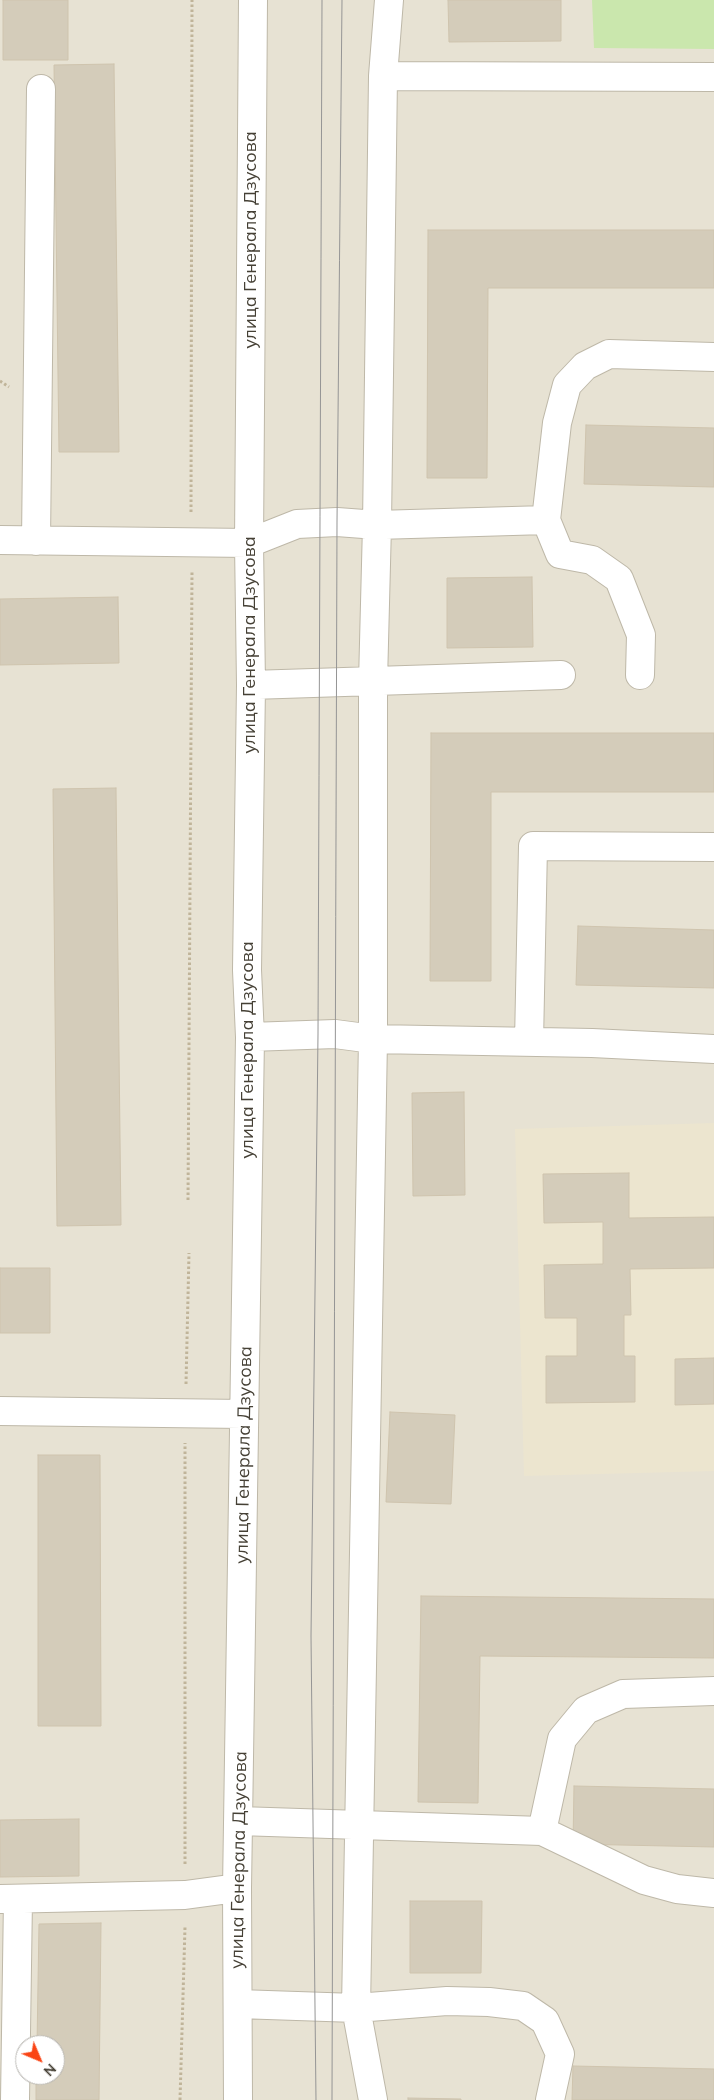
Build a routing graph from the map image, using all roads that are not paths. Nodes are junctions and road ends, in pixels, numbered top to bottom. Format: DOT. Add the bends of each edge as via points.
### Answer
graph roads {
  1 [pos="253,0"];
  2 [pos="389,0"];
  3 [pos="383,76"];
  4 [pos="714,77"];
  5 [pos="41,89"];
  6 [pos="714,357"];
  7 [pos="546,520"];
  8 [pos="378,525"];
  9 [pos="0,540"];
  10 [pos="36,541"];
  11 [pos="249,543"];
  12 [pos="561,675"];
  13 [pos="640,676"];
  14 [pos="373,682"];
  15 [pos="251,686"];
  16 [pos="714,847"];
  17 [pos="250,1037"];
  18 [pos="373,1039"];
  19 [pos="529,1042"];
  20 [pos="714,1049"];
  21 [pos="0,1412"];
  22 [pos="244,1414"];
  23 [pos="714,1691"];
  24 [pos="239,1821"];
  25 [pos="358,1825"];
  26 [pos="542,1831"];
  27 [pos="237,1888"];
  28 [pos="714,1893"];
  29 [pos="9,1899"];
  30 [pos="238,2004"];
  31 [pos="356,2008"];
  32 [pos="16,2100"];
  33 [pos="238,2100"];
  34 [pos="373,2100"];
  35 [pos="550,2100"];
  1 -- 11 [label="street, улица Генерала Дзусова"];
  2 -- 3 [label="street"];
  3 -- 4 [label="street"];
  3 -- 8 [label="street"];
  5 -- 10 [label="street"];
  6 -- 7 [label="street" via="609,354 585,366 568,385 557,423"];
  7 -- 8 [label="street"];
  7 -- 13 [label="street" via="560,554 592,560 619,579 641,635"];
  8 -- 11 [label="street" via="297,524"];
  8 -- 14 [label="street"];
  9 -- 10 [label="street"];
  10 -- 11 [label="street" via="191,556"];
  11 -- 15 [label="street, улица Генерала Дзусова"];
  12 -- 14 [label="street"];
  14 -- 15 [label="street"];
  14 -- 18 [label="street"];
  15 -- 17 [label="street, улица Генерала Дзусова" via="247,970"];
  16 -- 19 [label="street" via="533,846"];
  17 -- 18 [label="street" via="335,1034"];
  17 -- 22 [label="street, улица Генерала Дзусова"];
  18 -- 19 [label="street"];
  18 -- 25 [label="street"];
  19 -- 20 [label="street"];
  21 -- 22 [label="street"];
  22 -- 24 [label="street, улица Генерала Дзусова"];
  23 -- 26 [label="street" via="623,1694 586,1710 562,1740"];
  24 -- 25 [label="street"];
  24 -- 27 [label="street, улица Генерала Дзусова"];
  25 -- 26 [label="street"];
  25 -- 31 [label="street"];
  26 -- 28 [label="street" via="644,1880 677,1889"];
  27 -- 29 [label="street" via="185,1895"];
  27 -- 30 [label="street, улица Генерала Дзусова"];
  29 -- 32 [label="street"];
  30 -- 31 [label="street"];
  30 -- 33 [label="street, улица Генерала Дзусова"];
  31 -- 34 [label="street"];
  31 -- 35 [label="street" via="447,2002 523,2006 545,2021 560,2054"];
}
